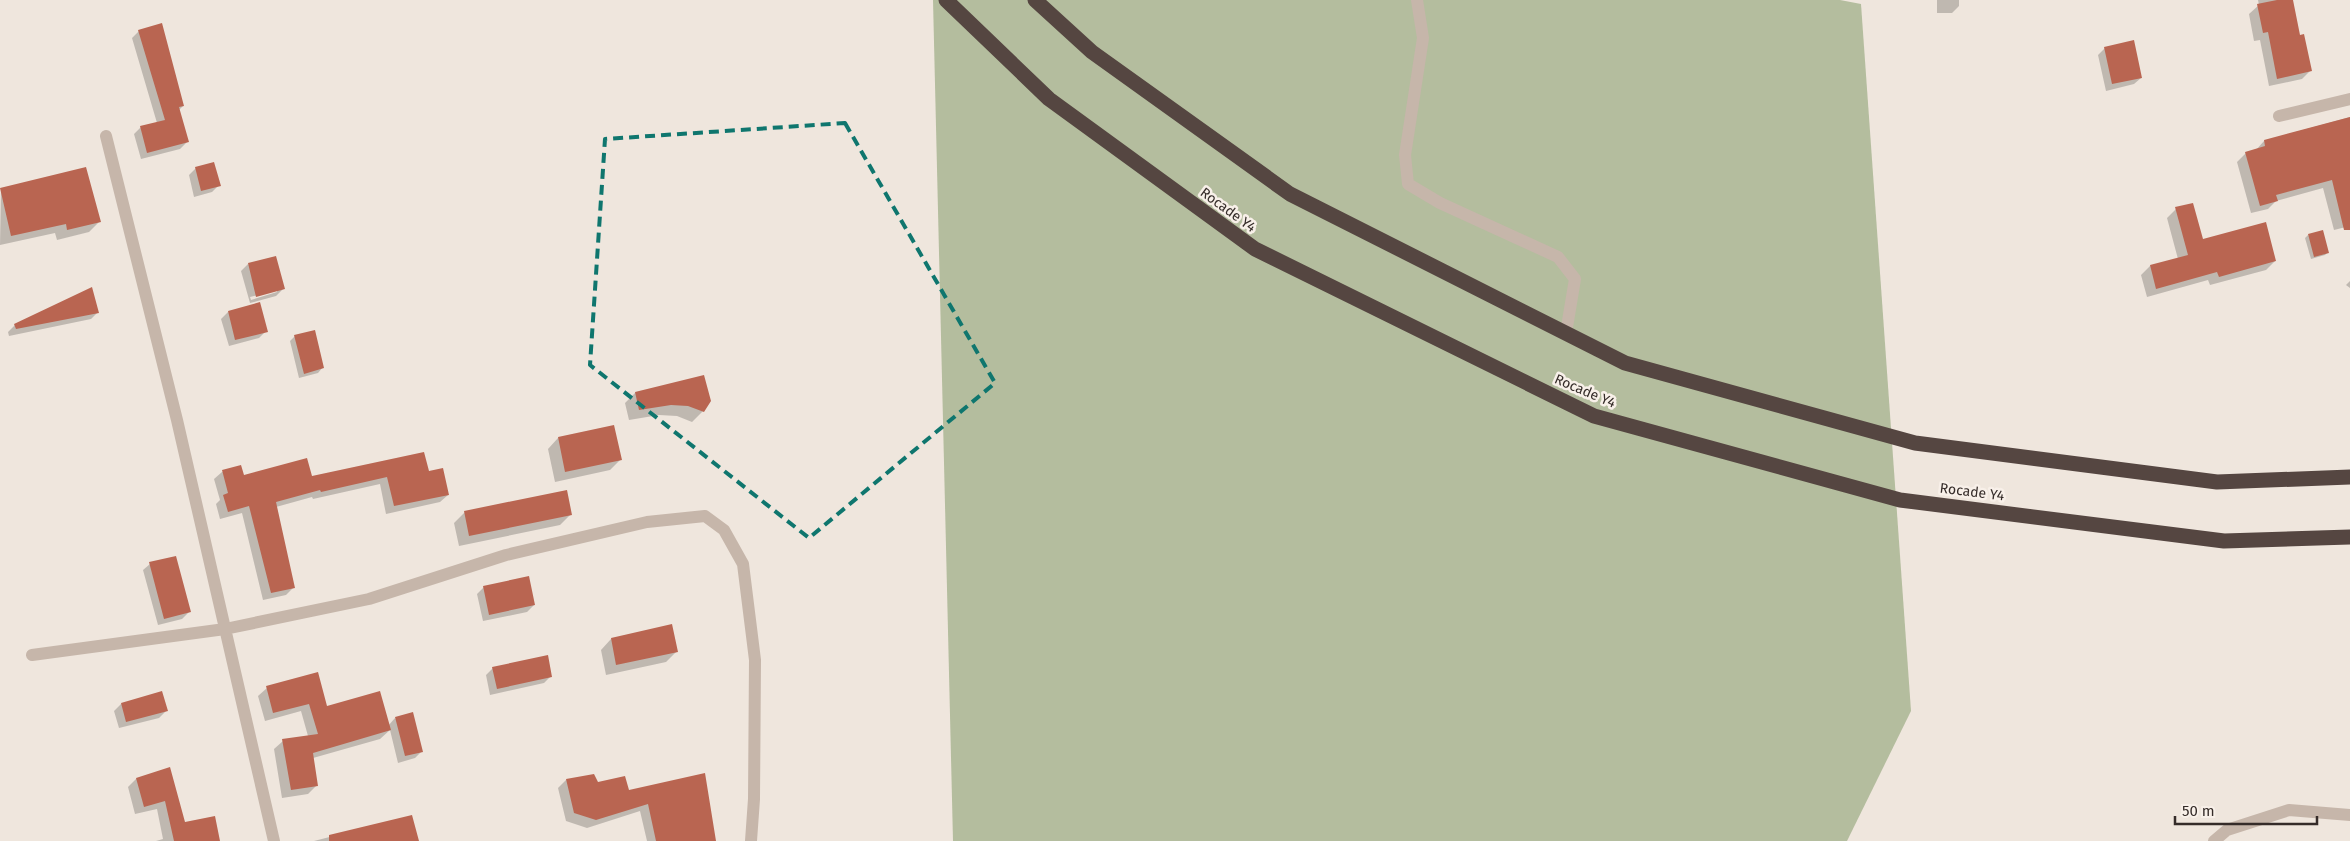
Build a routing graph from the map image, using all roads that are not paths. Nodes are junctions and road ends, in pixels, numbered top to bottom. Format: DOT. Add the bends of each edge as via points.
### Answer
graph roads {
  1 [pos="946,0"];
  2 [pos="1035,0"];
  3 [pos="1417,0"];
  4 [pos="2350,99"];
  5 [pos="2279,116"];
  6 [pos="106,136"];
  7 [pos="1566,333"];
  8 [pos="2350,477"];
  9 [pos="2350,537"];
  10 [pos="225,629"];
  11 [pos="32,655"];
  12 [pos="2350,815"];
  13 [pos="274,841"];
  14 [pos="751,841"];
  15 [pos="2214,841"];
  1 -- 9 [label="highway, Rocade Y4" via="1049,100 1255,250 1594,416 1900,500 2224,541"];
  2 -- 7 [label="highway" via="1092,52 1290,194"];
  3 -- 7 [label="street" via="1423,38 1405,155 1408,184 1440,203 1558,257 1575,279"];
  4 -- 5 [label="street"];
  6 -- 10 [label="street"];
  7 -- 8 [label="highway" via="1625,363 1915,443 2217,482"];
  10 -- 11 [label="street"];
  10 -- 13 [label="street"];
  10 -- 14 [label="street" via="369,599 525,551 647,522 705,516 724,530 743,564 755,660"];
  12 -- 15 [label="street" via="2289,810 2227,830"];
}
